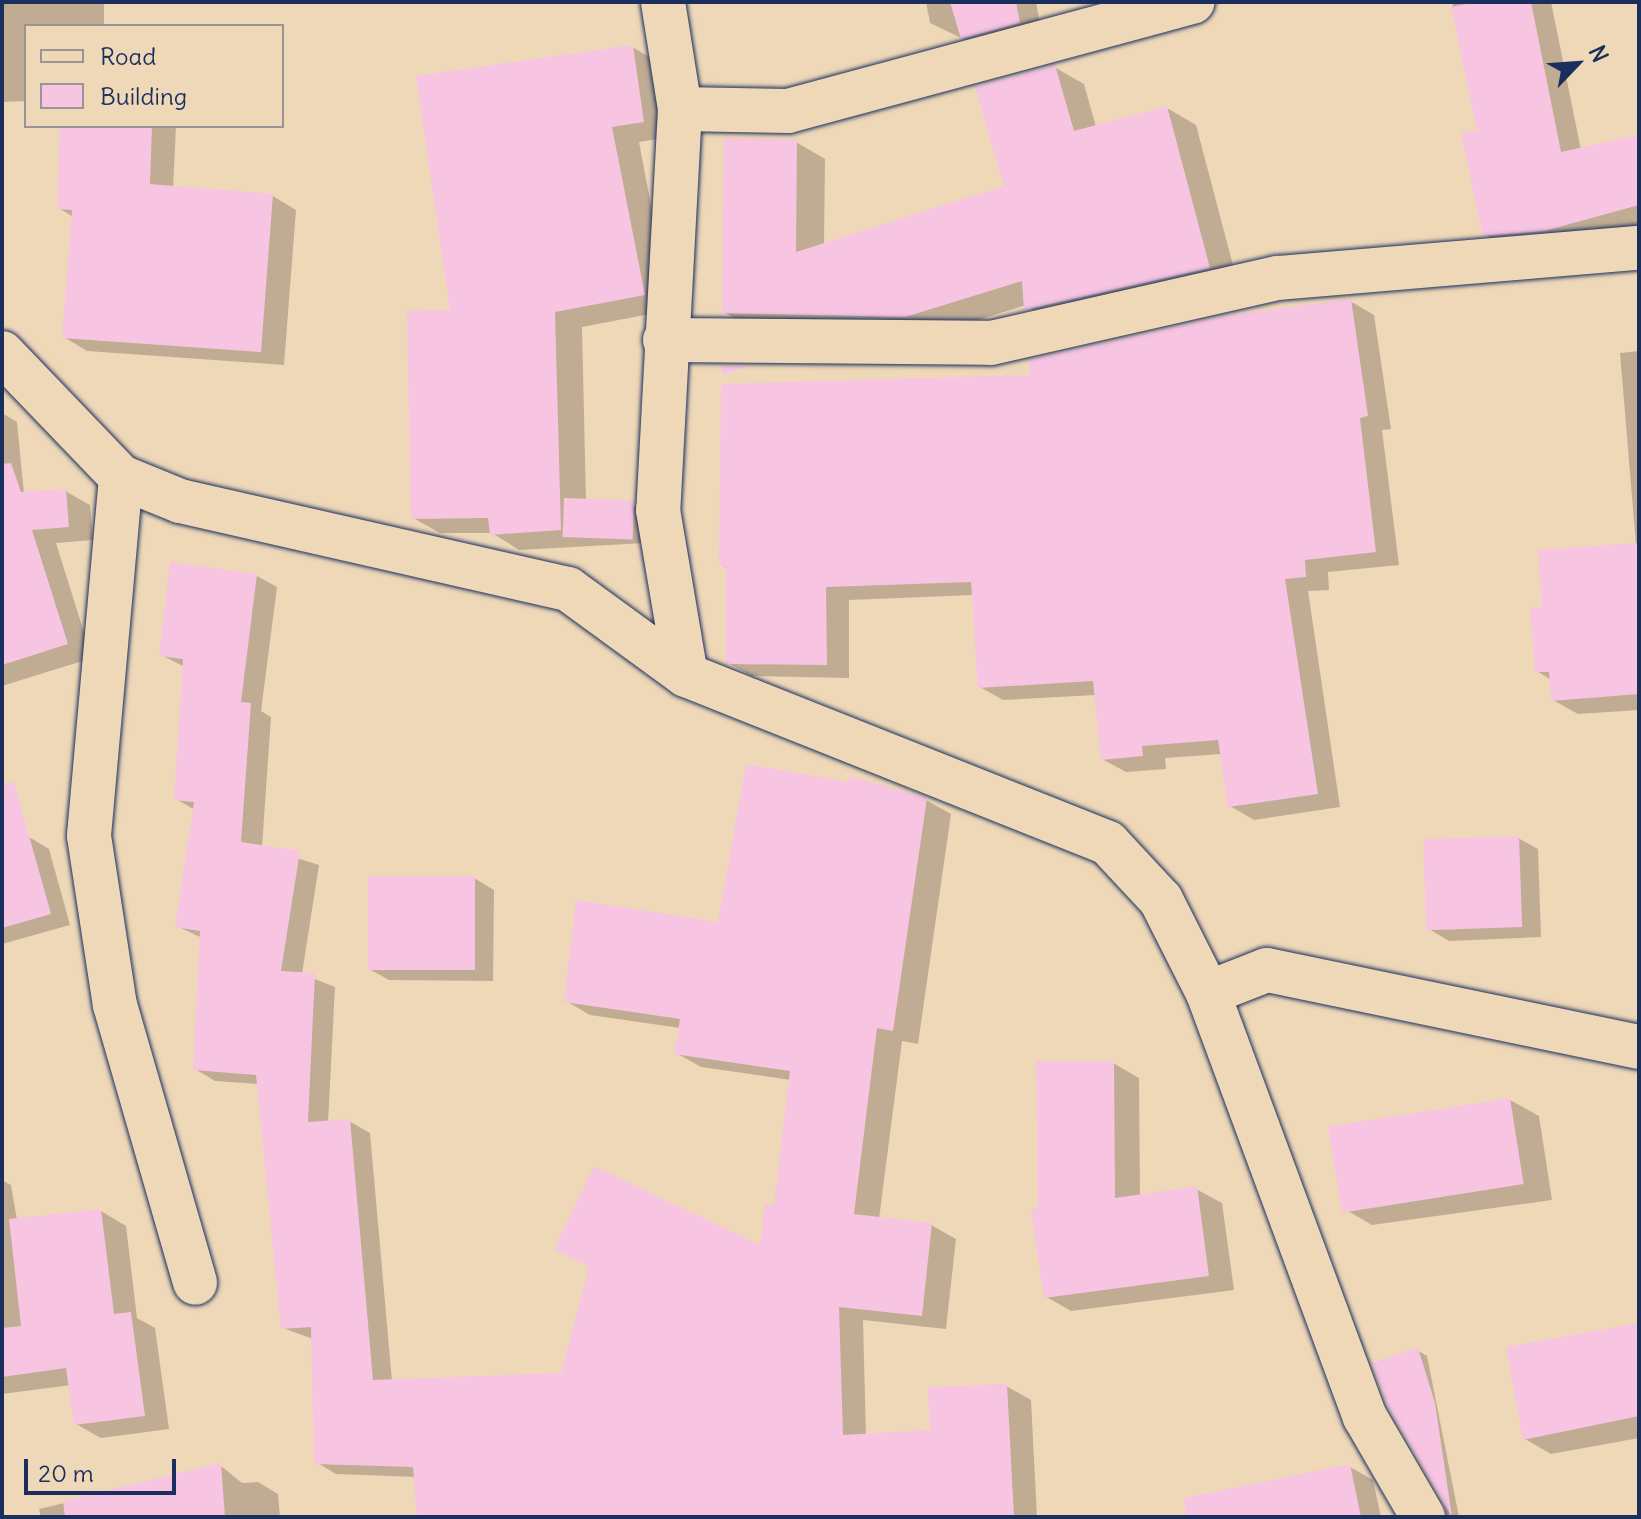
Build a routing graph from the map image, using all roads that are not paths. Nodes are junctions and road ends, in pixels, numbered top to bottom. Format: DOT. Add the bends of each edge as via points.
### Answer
graph roads {
  1 [pos="663,2"];
  2 [pos="1193,2"];
  3 [pos="680,109"];
  4 [pos="1639,248"];
  5 [pos="665,340"];
  6 [pos="2,353"];
  7 [pos="121,477"];
  8 [pos="686,675"];
  9 [pos="1208,993"];
  10 [pos="1639,1047"];
  11 [pos="195,1283"];
  12 [pos="1423,1517"];
  1 -- 3 [label="street"];
  2 -- 3 [label="street" via="788,111"];
  3 -- 5 [label="street"];
  4 -- 5 [label="street" via="1278,278 991,343"];
  5 -- 8 [label="street" via="658,510"];
  6 -- 7 [label="street"];
  7 -- 8 [label="street" via="180,501 568,589"];
  7 -- 11 [label="street" via="89,836 115,1005"];
  8 -- 9 [label="street" via="1108,843 1161,900"];
  9 -- 10 [label="street" via="1267,970"];
  9 -- 12 [label="street" via="1365,1417"];
}
